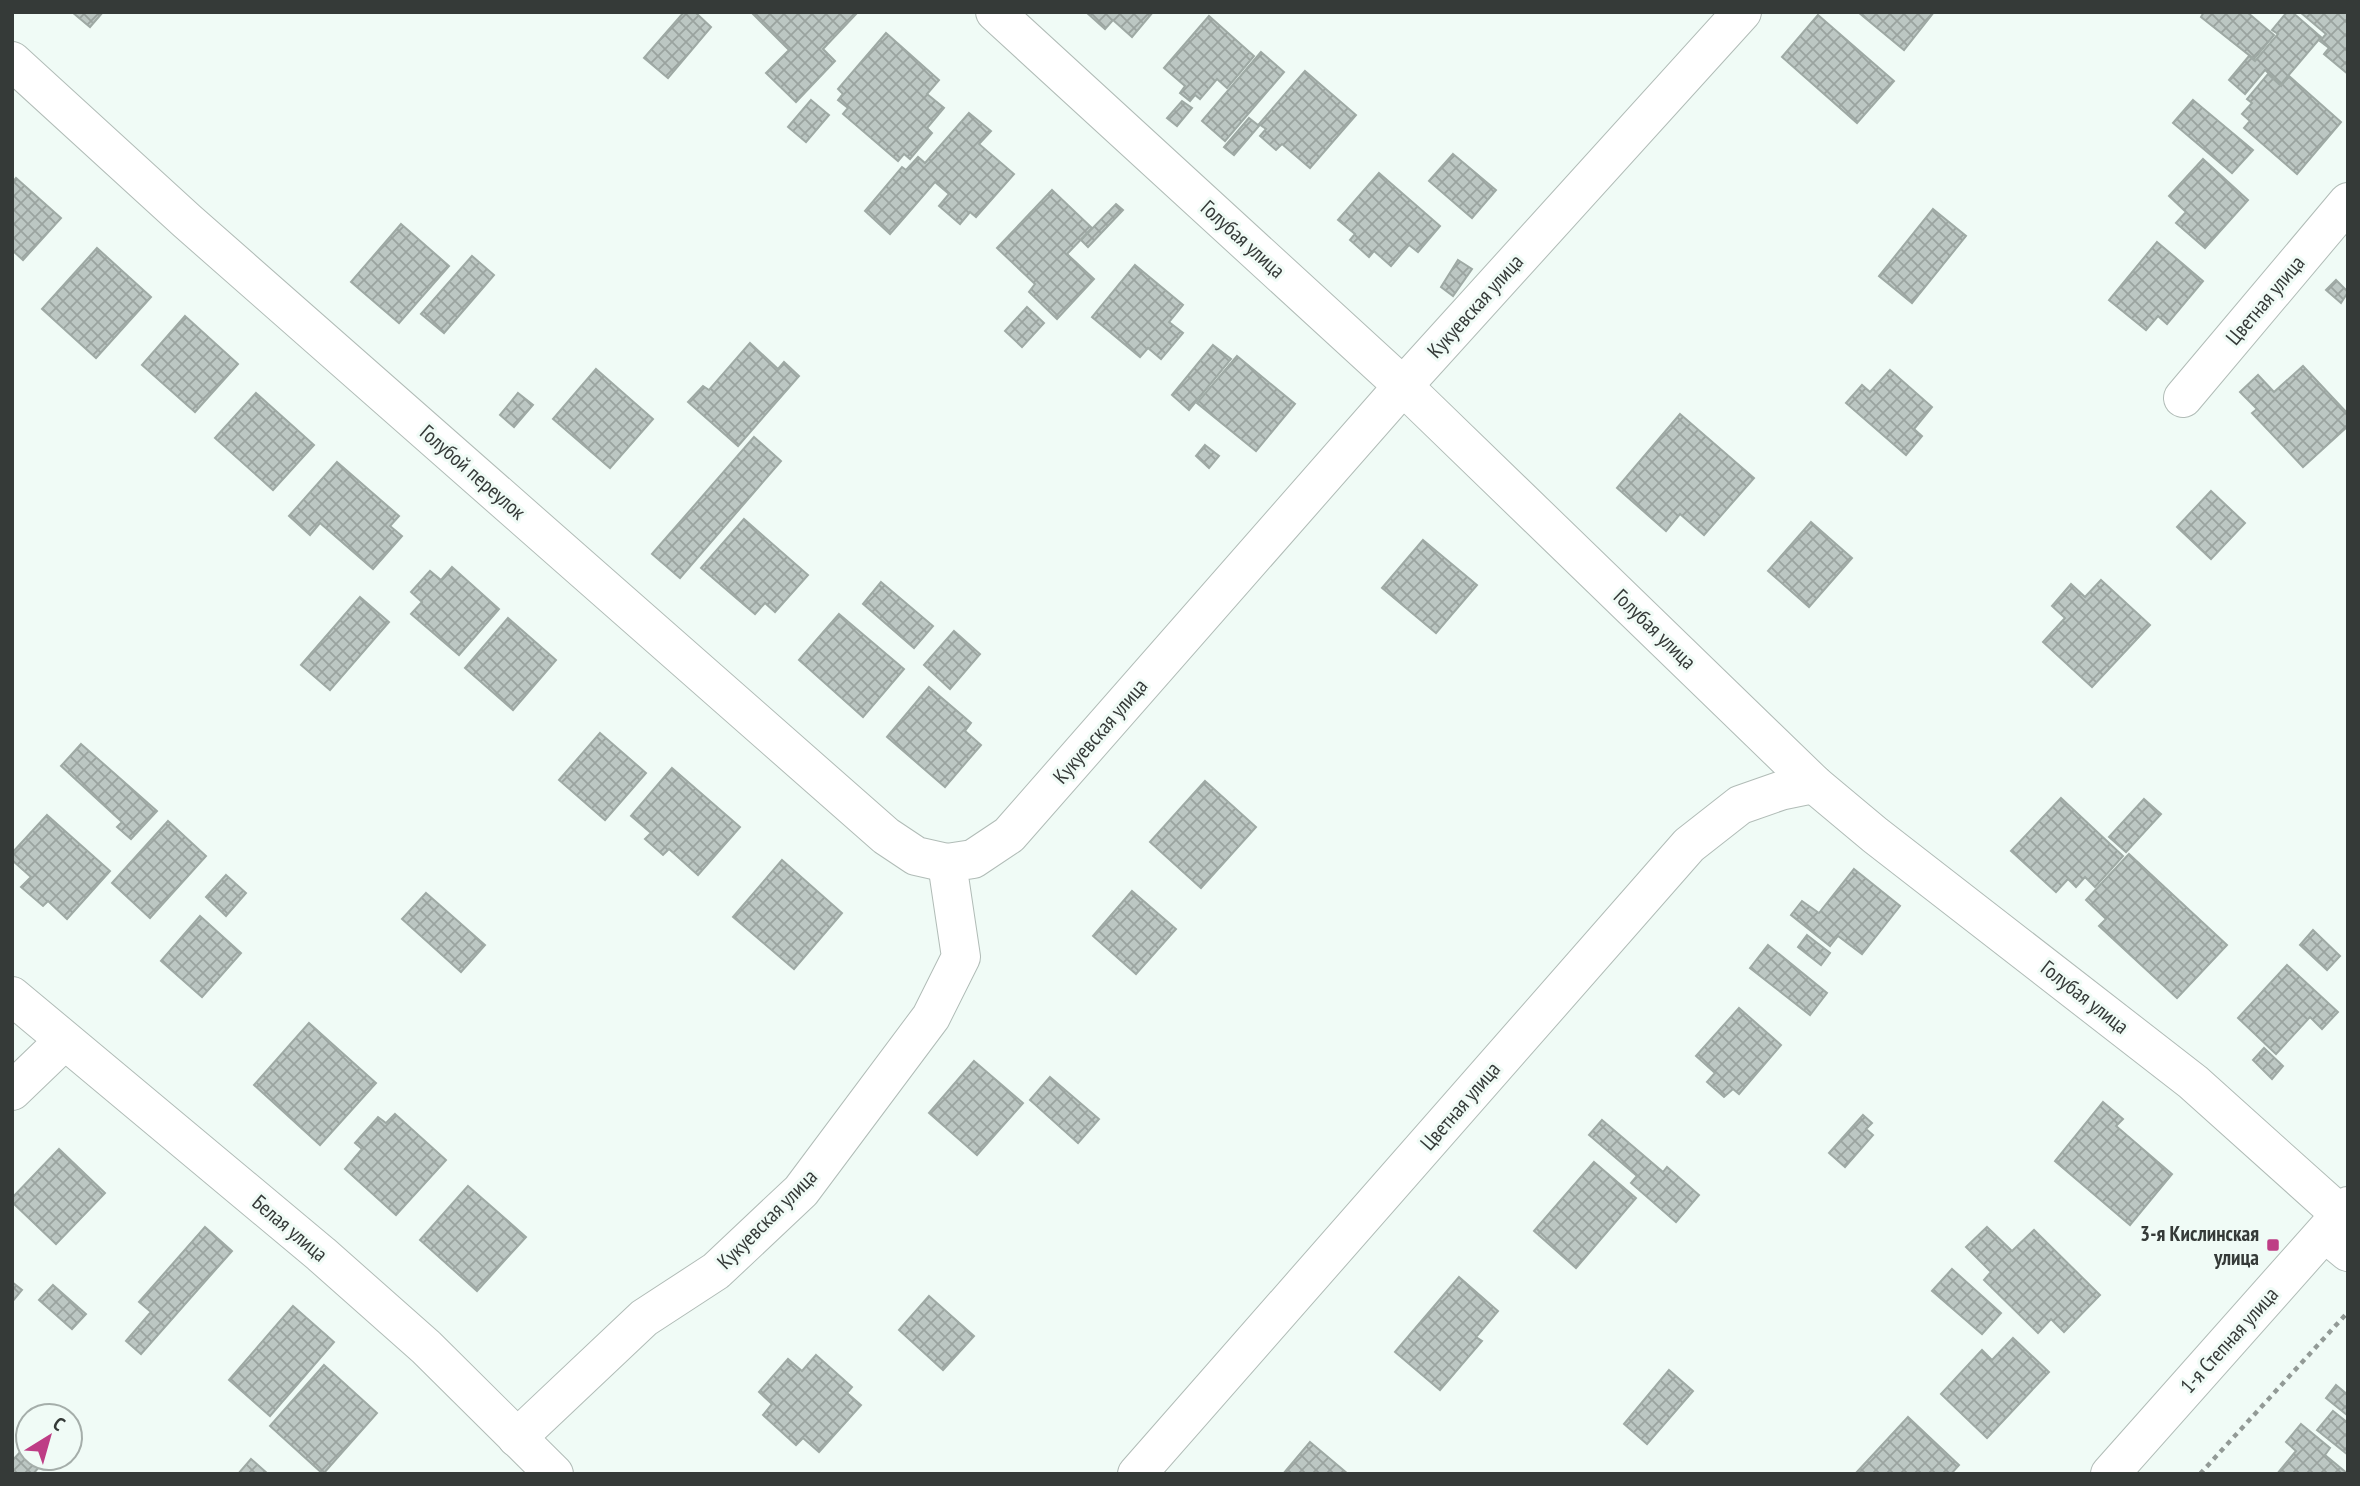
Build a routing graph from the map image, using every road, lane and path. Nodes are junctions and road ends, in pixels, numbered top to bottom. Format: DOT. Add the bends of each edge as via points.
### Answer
graph roads {
  1 [pos="995,12"];
  2 [pos="1742,12"];
  3 [pos="12,61"];
  4 [pos="2348,202"];
  5 [pos="1403,386"];
  6 [pos="2183,398"];
  7 [pos="1814,784"];
  8 [pos="947,863"];
  9 [pos="12,996"];
  10 [pos="64,1041"];
  11 [pos="12,1091"];
  12 [pos="2340,1226"];
  13 [pos="2348,1312"];
  14 [pos="517,1438"];
  15 [pos="552,1473"];
  16 [pos="1137,1474"];
  17 [pos="2110,1474"];
  18 [pos="2200,1474"];
  1 -- 5 [label="street, Голубая улица"];
  2 -- 5 [label="street, Кукуевская улица"];
  3 -- 8 [label="street, Голубой переулок" via="187,221 886,836 916,856"];
  4 -- 6 [label="street, Цветная улица"];
  5 -- 7 [label="street, Голубая улица"];
  5 -- 8 [label="street, Кукуевская улица" via="1009,835 972,859"];
  7 -- 12 [label="street, Голубая улица" via="2193,1082"];
  7 -- 16 [label="street, Цветная улица" via="1780,790 1741,805 1689,845"];
  8 -- 14 [label="street, Кукуевская улица" via="961,957 931,1017 882,1083 801,1191 716,1271 644,1318"];
  9 -- 10 [label="street, Белая улица"];
  10 -- 11 [label="street"];
  10 -- 14 [label="street, Белая улица" via="340,1271 426,1347"];
  12 -- 17 [label="street, 1-я Степная улица"];
  13 -- 18 [label="path"];
  14 -- 15 [label="street, Белая улица"];
}
